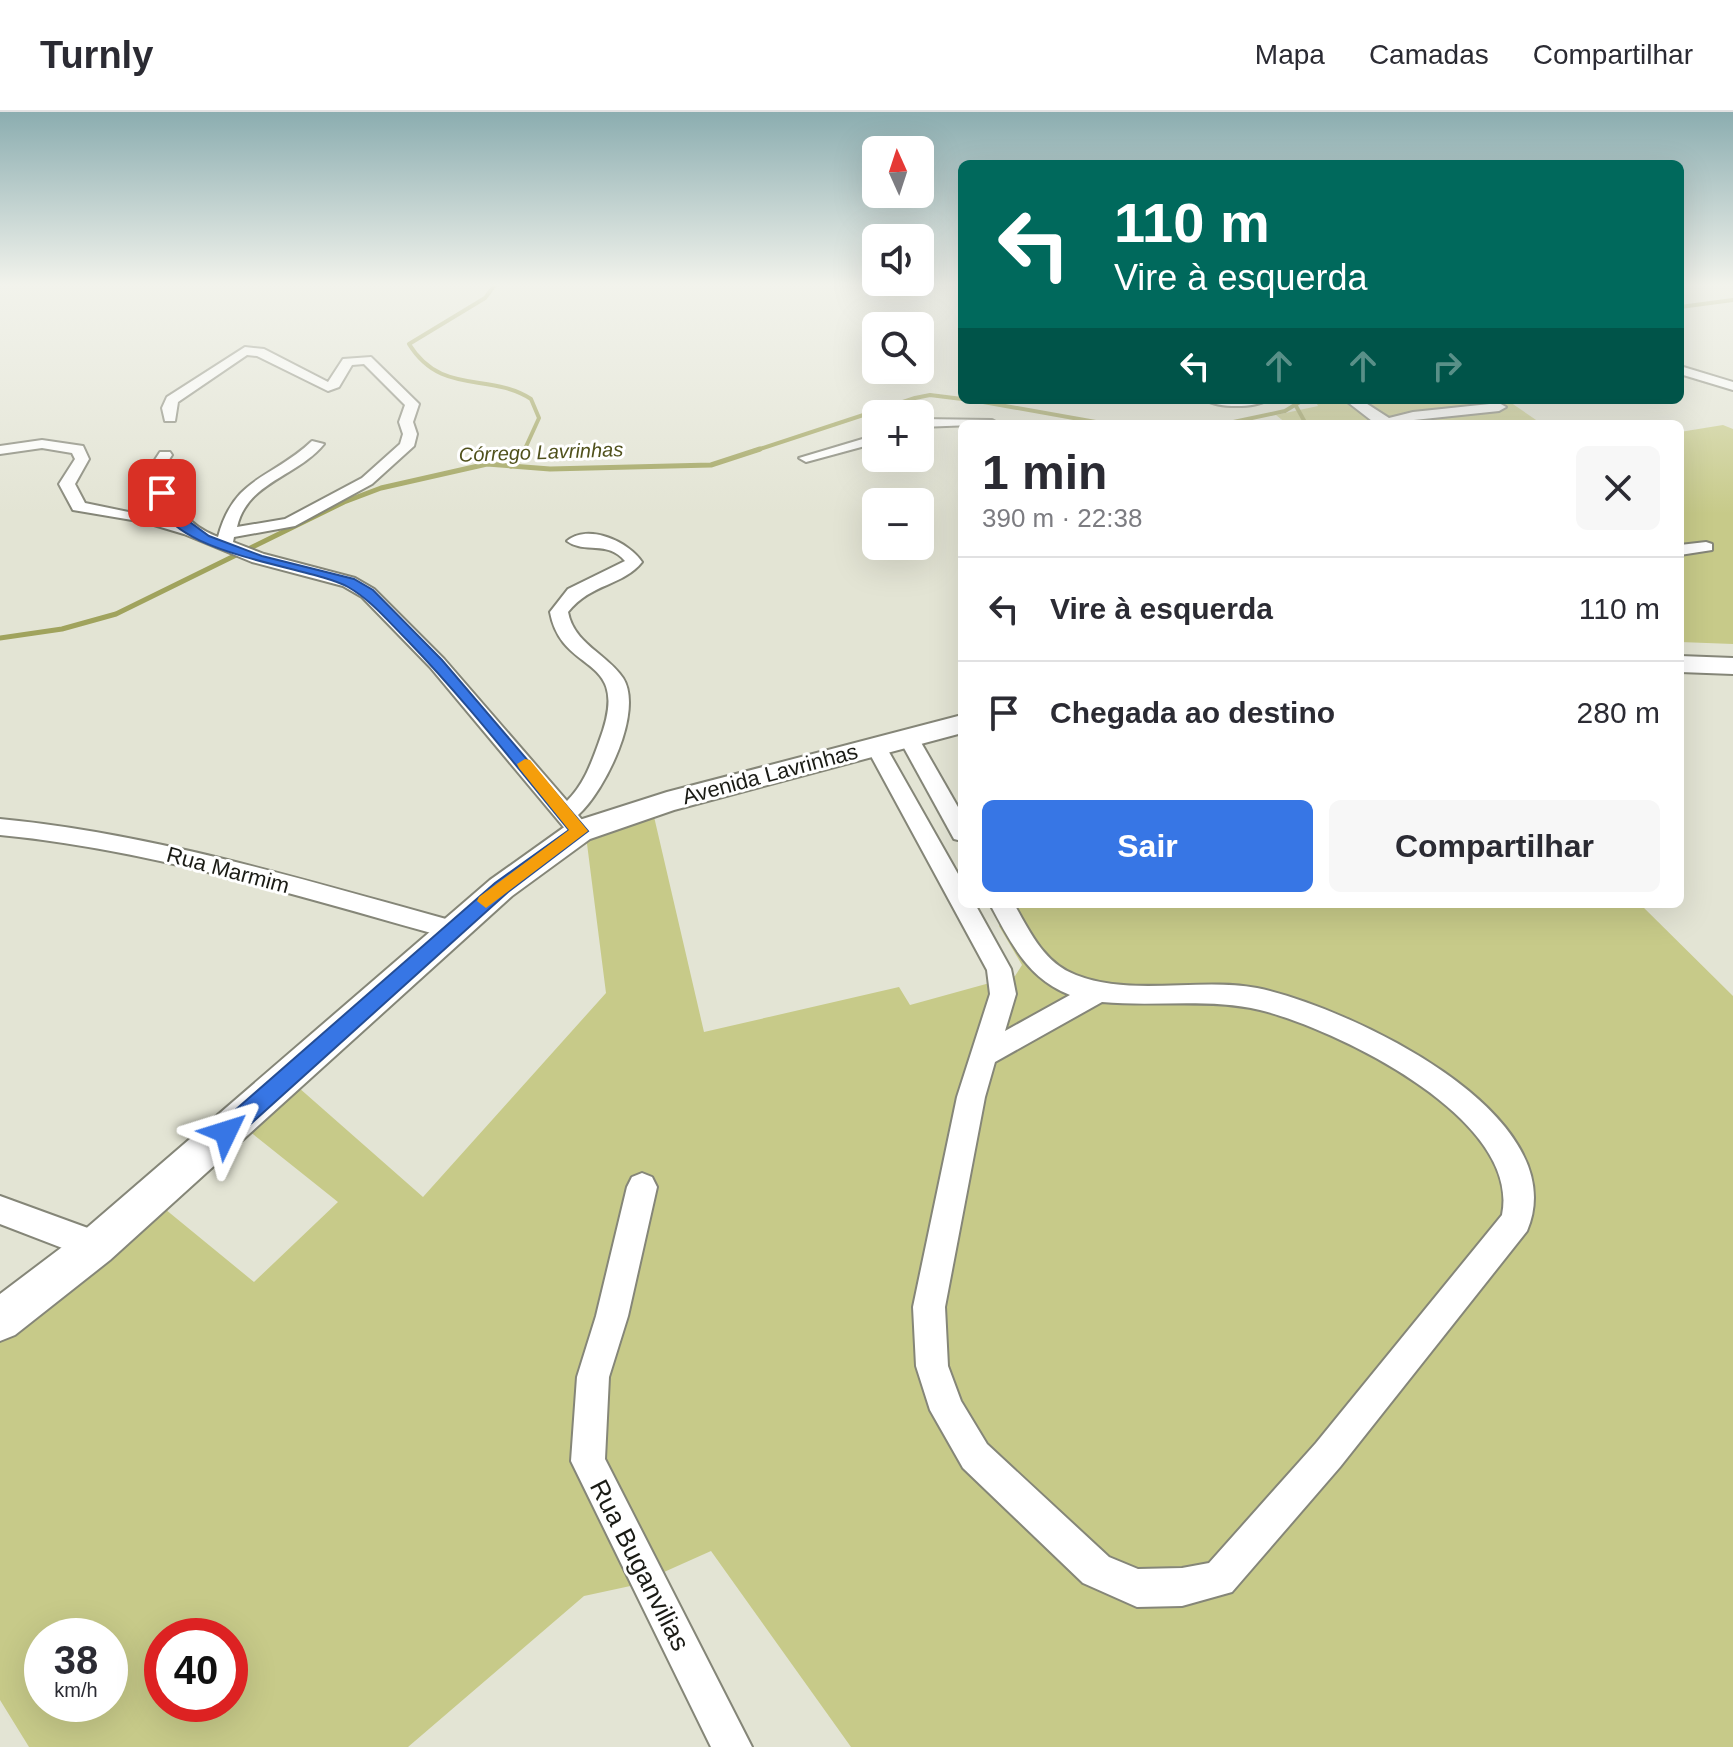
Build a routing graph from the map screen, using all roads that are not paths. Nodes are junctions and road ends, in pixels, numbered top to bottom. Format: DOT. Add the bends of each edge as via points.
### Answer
graph roads {
  1 [pos="226,361"];
  2 [pos="277,361"];
  3 [pos="351,361"];
  4 [pos="366,361"];
  5 [pos="1684,371"];
  6 [pos="1733,386"];
  7 [pos="1358,404"];
  8 [pos="1499,407"];
  9 [pos="170,418"];
  10 [pos="1380,420"];
  11 [pos="1406,420"];
  12 [pos="958,421"];
  13 [pos="934,422"];
  14 [pos="862,443"];
  15 [pos="317,444"];
  16 [pos="0,450"];
  17 [pos="165,455"];
  18 [pos="806,458"];
  19 [pos="190,531"];
  20 [pos="225,540"];
  21 [pos="575,541"];
  22 [pos="1706,547"];
  23 [pos="1684,550"];
  24 [pos="1684,664"];
  25 [pos="1733,666"];
  26 [pos="958,725"];
  27 [pos="908,737"];
  28 [pos="875,745"];
  29 [pos="573,822"];
  30 [pos="958,826"];
  31 [pos="0,827"];
  32 [pos="958,894"];
  33 [pos="966,908"];
  34 [pos="1004,908"];
  35 [pos="453,930"];
  36 [pos="1096,993"];
  37 [pos="986,1054"];
  38 [pos="642,1187"];
  39 [pos="0,1210"];
  40 [pos="96,1246"];
  41 [pos="0,1320"];
  42 [pos="732,1747"];
  1 -- 9 [label="street" via="179,393 169,408"];
  2 -- 3 [label="street" via="328,387"];
  4 -- 20 [label="street" via="412,404 407,446 367,481 289,523"];
  5 -- 6 [label="street"];
  7 -- 10 [label="street"];
  8 -- 11 [label="street"];
  12 -- 13 [label="street"];
  14 -- 18 [label="street"];
  15 -- 20 [label="street" via="296,464 248,490 234,507"];
  16 -- 19 [label="street" via="42,444 78,449 82,459 67,484 79,507"];
  17 -- 19 [label="street" via="154,472 166,505"];
  19 -- 20 [label="street"];
  20 -- 29 [label="street" via="252,556 349,582 368,593 437,663"];
  21 -- 29 [label="street" via="616,546 634,562 574,593 559,612 563,630 614,679 620,703 594,781"];
  22 -- 23 [label="street"];
  24 -- 25 [label="street"];
  26 -- 27 [label="street, Avenida Lavrinhas"];
  27 -- 28 [label="street, Avenida Lavrinhas"];
  27 -- 30 [label="street"];
  28 -- 29 [label="street, Avenida Lavrinhas"];
  28 -- 32 [label="street"];
  29 -- 35 [label="street, Avenida Lavrinhas"];
  31 -- 35 [label="street, Rua Marmim" via="80,833 134,844"];
  33 -- 37 [label="street" via="1001,981 999,1015"];
  34 -- 36 [label="street" via="1034,957 1054,977"];
  35 -- 40 [label="street, Avenida Lavrinhas"];
  36 -- 37 [label="street"];
  36 -- 37 [label="street" via="1203,993 1255,999 1304,1011 1361,1035 1480,1118 1508,1156 1520,1191 1516,1221 1328,1455 1219,1579 1137,1588 1096,1570 975,1456 947,1410 932,1366 929,1307 971,1097"];
  38 -- 42 [label="street, Rua Buganvilias" via="593,1377 588,1461"];
  39 -- 40 [label="street"];
  40 -- 41 [label="street, Avenida Lavrinhas"];
}
